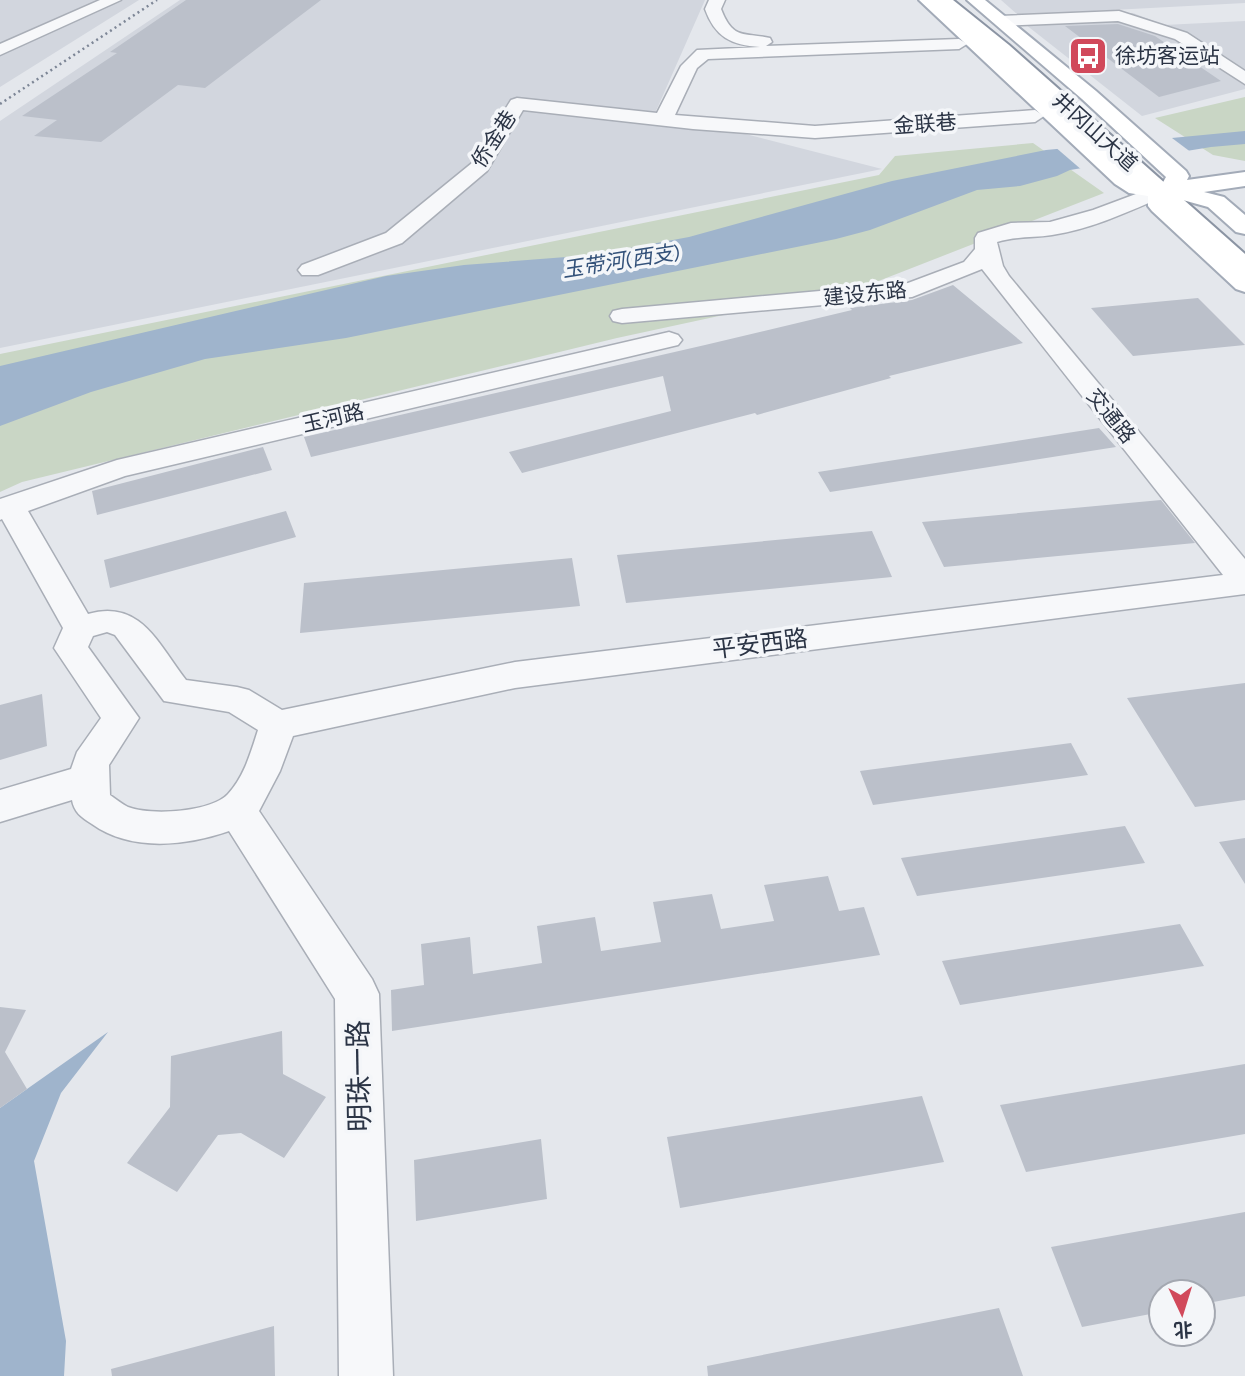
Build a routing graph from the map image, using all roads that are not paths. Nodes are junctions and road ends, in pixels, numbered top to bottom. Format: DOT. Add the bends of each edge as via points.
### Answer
graph roads {
  1 [pos="113,0"];
  2 [pos="717,0"];
  3 [pos="927,0"];
  4 [pos="943,0"];
  5 [pos="952,0"];
  6 [pos="975,0"];
  7 [pos="1000,21"];
  8 [pos="959,44"];
  9 [pos="844,48"];
  10 [pos="0,50"];
  11 [pos="1245,79"];
  12 [pos="1035,116"];
  13 [pos="663,120"];
  14 [pos="816,132"];
  15 [pos="1113,134"];
  16 [pos="1135,170"];
  17 [pos="1245,179"];
  18 [pos="1168,184"];
  19 [pos="1245,227"];
  20 [pos="986,247"];
  21 [pos="1245,254"];
  22 [pos="1245,267"];
  23 [pos="310,270"];
  24 [pos="1245,284"];
  25 [pos="622,316"];
  26 [pos="669,340"];
  27 [pos="5,508"];
  28 [pos="1245,582"];
  29 [pos="80,628"];
  30 [pos="278,724"];
  31 [pos="90,779"];
  32 [pos="0,806"];
  33 [pos="237,811"];
  34 [pos="366,1376"];
  1 -- 10 [label="street"];
  2 -- 9 [label="street" via="713,9 728,37"];
  3 -- 16 [label="main road" via="1073,133"];
  4 -- 15 [label="main road, 井冈山大道"];
  5 -- 15 [label="main road, 井冈山大道"];
  6 -- 7 [label="main road"];
  7 -- 11 [label="street" via="1119,16 1181,36"];
  7 -- 15 [label="main road"];
  8 -- 9 [label="street"];
  9 -- 13 [label="street" via="704,54 690,66"];
  12 -- 14 [label="street, 金联巷"];
  13 -- 14 [label="street, 侨金巷"];
  13 -- 23 [label="street, 侨金巷" via="517,104 480,167 394,238"];
  15 -- 16 [label="main road, 井冈山大道"];
  15 -- 18 [label="main road"];
  16 -- 18 [label="main road, 井冈山大道"];
  17 -- 18 [label="main road"];
  18 -- 19 [label="main road" via="1216,202"];
  18 -- 20 [label="street, 建设东路" via="1101,215 1051,229 1011,230 986,238"];
  18 -- 21 [label="main road, 井冈山大道"];
  18 -- 22 [label="main road, 井冈山大道"];
  18 -- 24 [label="main road" via="1160,206"];
  20 -- 25 [label="street, 建设东路" via="972,267 912,290"];
  20 -- 28 [label="street, 交通路" via="1000,279"];
  26 -- 27 [label="street, 玉河路" via="117,469"];
  27 -- 29 [label="street"];
  28 -- 30 [label="street, 平安西路" via="515,675"];
  29 -- 30 [label="street" via="108,620 127,628 176,692 237,700"];
  29 -- 31 [label="street" via="71,648 121,718 90,763"];
  30 -- 33 [label="street" via="266,765"];
  31 -- 32 [label="street"];
  31 -- 33 [label="street" via="91,803 122,822 158,828 202,823"];
  33 -- 34 [label="street, 明珠一路" via="357,994"];
}
